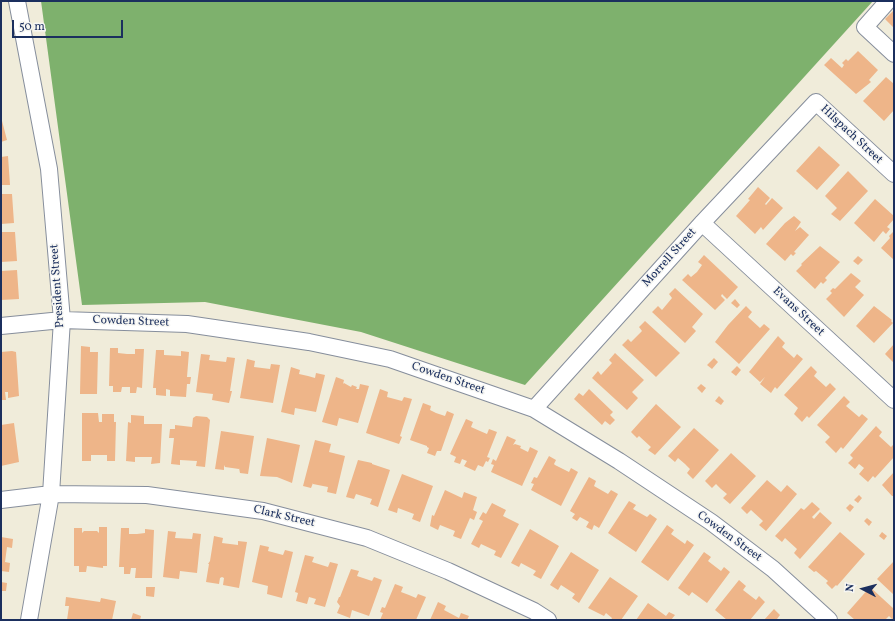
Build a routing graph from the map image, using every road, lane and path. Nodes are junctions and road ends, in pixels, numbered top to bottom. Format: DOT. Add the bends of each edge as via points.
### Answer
graph roads {
  1 [pos="17,1"];
  2 [pos="888,1"];
  3 [pos="894,54"];
  4 [pos="809,109"];
  5 [pos="894,174"];
  6 [pos="702,223"];
  7 [pos="62,320"];
  8 [pos="1,326"];
  9 [pos="894,400"];
  10 [pos="534,409"];
  11 [pos="51,494"];
  12 [pos="1,500"];
  13 [pos="29,620"];
  14 [pos="548,620"];
  15 [pos="829,620"];
  1 -- 7 [label="street, President Street" via="49,169"];
  2 -- 3 [label="street" via="864,27"];
  4 -- 5 [label="street, Hilspach Street" via="816,102"];
  4 -- 6 [label="street, Morrell Street"];
  6 -- 9 [label="street, Evans Street"];
  6 -- 10 [label="street, Morrell Street"];
  7 -- 8 [label="street, Cowden Street"];
  7 -- 10 [label="street, Cowden Street" via="187,324 309,342 390,359"];
  7 -- 11 [label="street, President Street"];
  10 -- 15 [label="street, Cowden Street" via="711,522 773,569"];
  11 -- 12 [label="street, Clark Street"];
  11 -- 13 [label="street, President Street"];
  11 -- 14 [label="street, Clark Street" via="147,495 263,511 368,538 448,571"];
}
